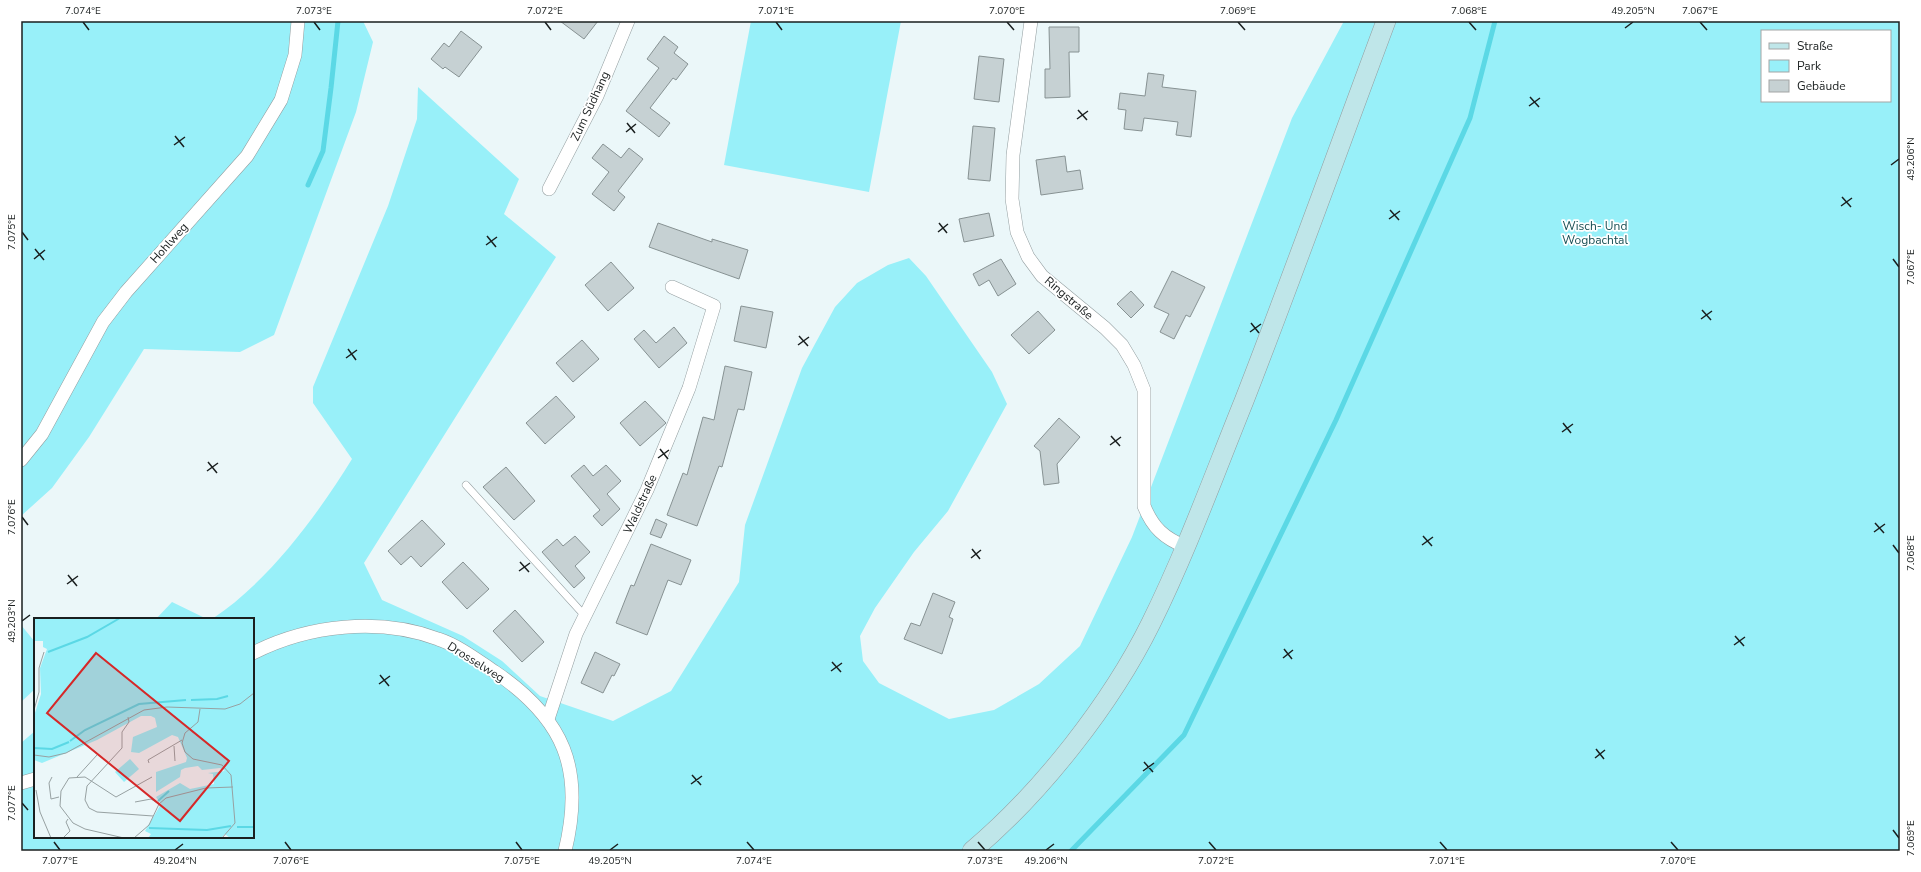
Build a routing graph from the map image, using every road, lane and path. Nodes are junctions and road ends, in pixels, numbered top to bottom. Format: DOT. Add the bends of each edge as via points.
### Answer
graph roads {
  1 [pos="298,21"];
  2 [pos="628,21"];
  3 [pos="1031,21"];
  4 [pos="1386,21"];
  5 [pos="549,189"];
  6 [pos="672,287"];
  7 [pos="21,460"];
  8 [pos="466,485"];
  9 [pos="1186,547"];
  10 [pos="585,616"];
  11 [pos="254,652"];
  12 [pos="548,719"];
  13 [pos="34,779"];
  14 [pos="21,782"];
  15 [pos="565,851"];
  16 [pos="972,851"];
  1 -- 7 [label="street, Hohlweg" via="295,55 281,100 247,156 121,298 104,322 42,434"];
  2 -- 5 [label="street, Zum Südhang" via="597,96"];
  3 -- 9 [label="street, Ringstraße" via="1013,155 1012,199 1016,232 1028,257 1042,276 1104,328 1122,346 1134,365 1144,390 1144,506 1151,522 1171,541"];
  4 -- 9 [label="main road" via="1258,364"];
  6 -- 10 [label="street, Waldstraße" via="714,306 689,388 647,490"];
  8 -- 10 [label="lane"];
  9 -- 16 [label="main road" via="1150,625 1098,711 1069,751"];
  10 -- 12 [label="street, Waldstraße" via="576,634"];
  11 -- 12 [label="street, Drosselweg" via="276,641 320,630 372,626 406,631 438,639 466,653 510,682"];
  12 -- 15 [label="street" via="562,744 570,777 572,803 570,831"];
  13 -- 14 [label="street"];
}
